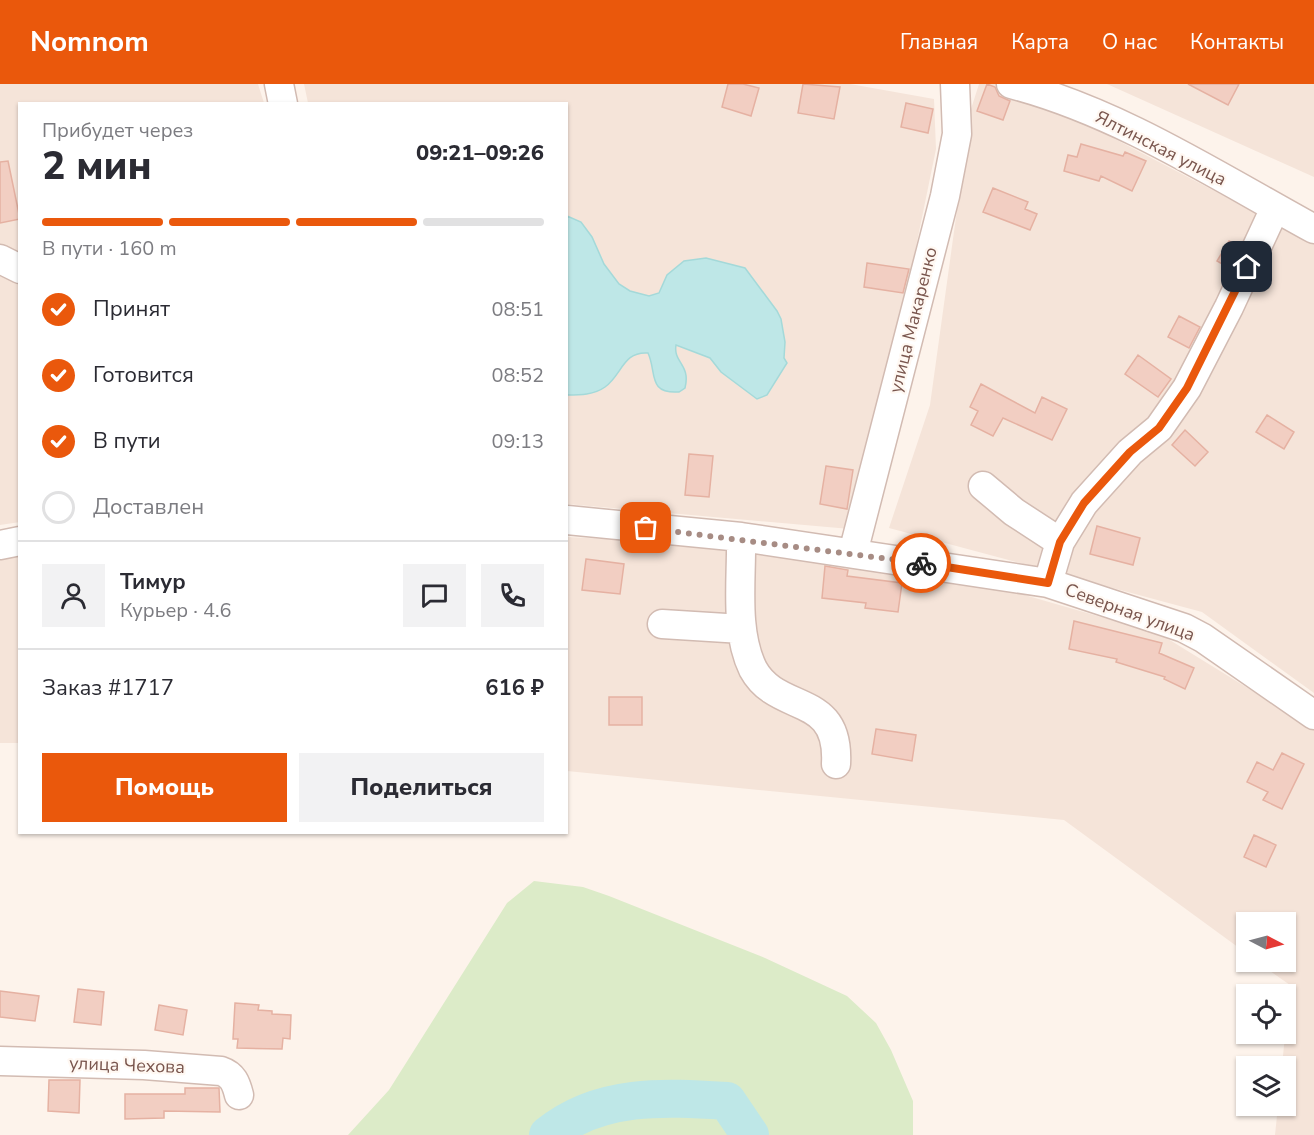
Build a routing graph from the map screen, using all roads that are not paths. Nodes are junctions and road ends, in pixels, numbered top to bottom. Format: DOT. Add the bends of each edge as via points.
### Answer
graph roads {
  1 [pos="279,84"];
  2 [pos="955,84"];
  3 [pos="1011,84"];
  4 [pos="283,102"];
  5 [pos="1275,208"];
  6 [pos="1314,230"];
  7 [pos="0,259"];
  8 [pos="18,268"];
  9 [pos="983,486"];
  10 [pos="568,520"];
  11 [pos="741,537"];
  12 [pos="18,541"];
  13 [pos="1060,542"];
  14 [pos="0,545"];
  15 [pos="853,553"];
  16 [pos="1048,583"];
  17 [pos="662,624"];
  18 [pos="742,629"];
  19 [pos="1314,715"];
  20 [pos="836,764"];
  21 [pos="0,1061"];
  22 [pos="239,1095"];
  1 -- 4 [label="street"];
  2 -- 15 [label="street, улица Макаренко" via="957,134 945,196"];
  3 -- 5 [label="street, Ялтинская улица" via="1119,123"];
  5 -- 6 [label="street, Ялтинская улица"];
  5 -- 13 [label="street" via="1187,388 1159,428 1130,452 1084,503"];
  7 -- 8 [label="street"];
  9 -- 13 [label="street"];
  10 -- 11 [label="street, Северная улица"];
  11 -- 15 [label="street, Северная улица"];
  11 -- 18 [label="street"];
  12 -- 14 [label="street"];
  13 -- 16 [label="street"];
  15 -- 16 [label="street, Северная улица"];
  16 -- 19 [label="street, Северная улица" via="1184,628"];
  17 -- 18 [label="street"];
  18 -- 20 [label="street" via="754,671 768,688 817,712 830,726 837,744"];
  21 -- 22 [label="street, улица Чехова" via="221,1071 229,1074"];
}
